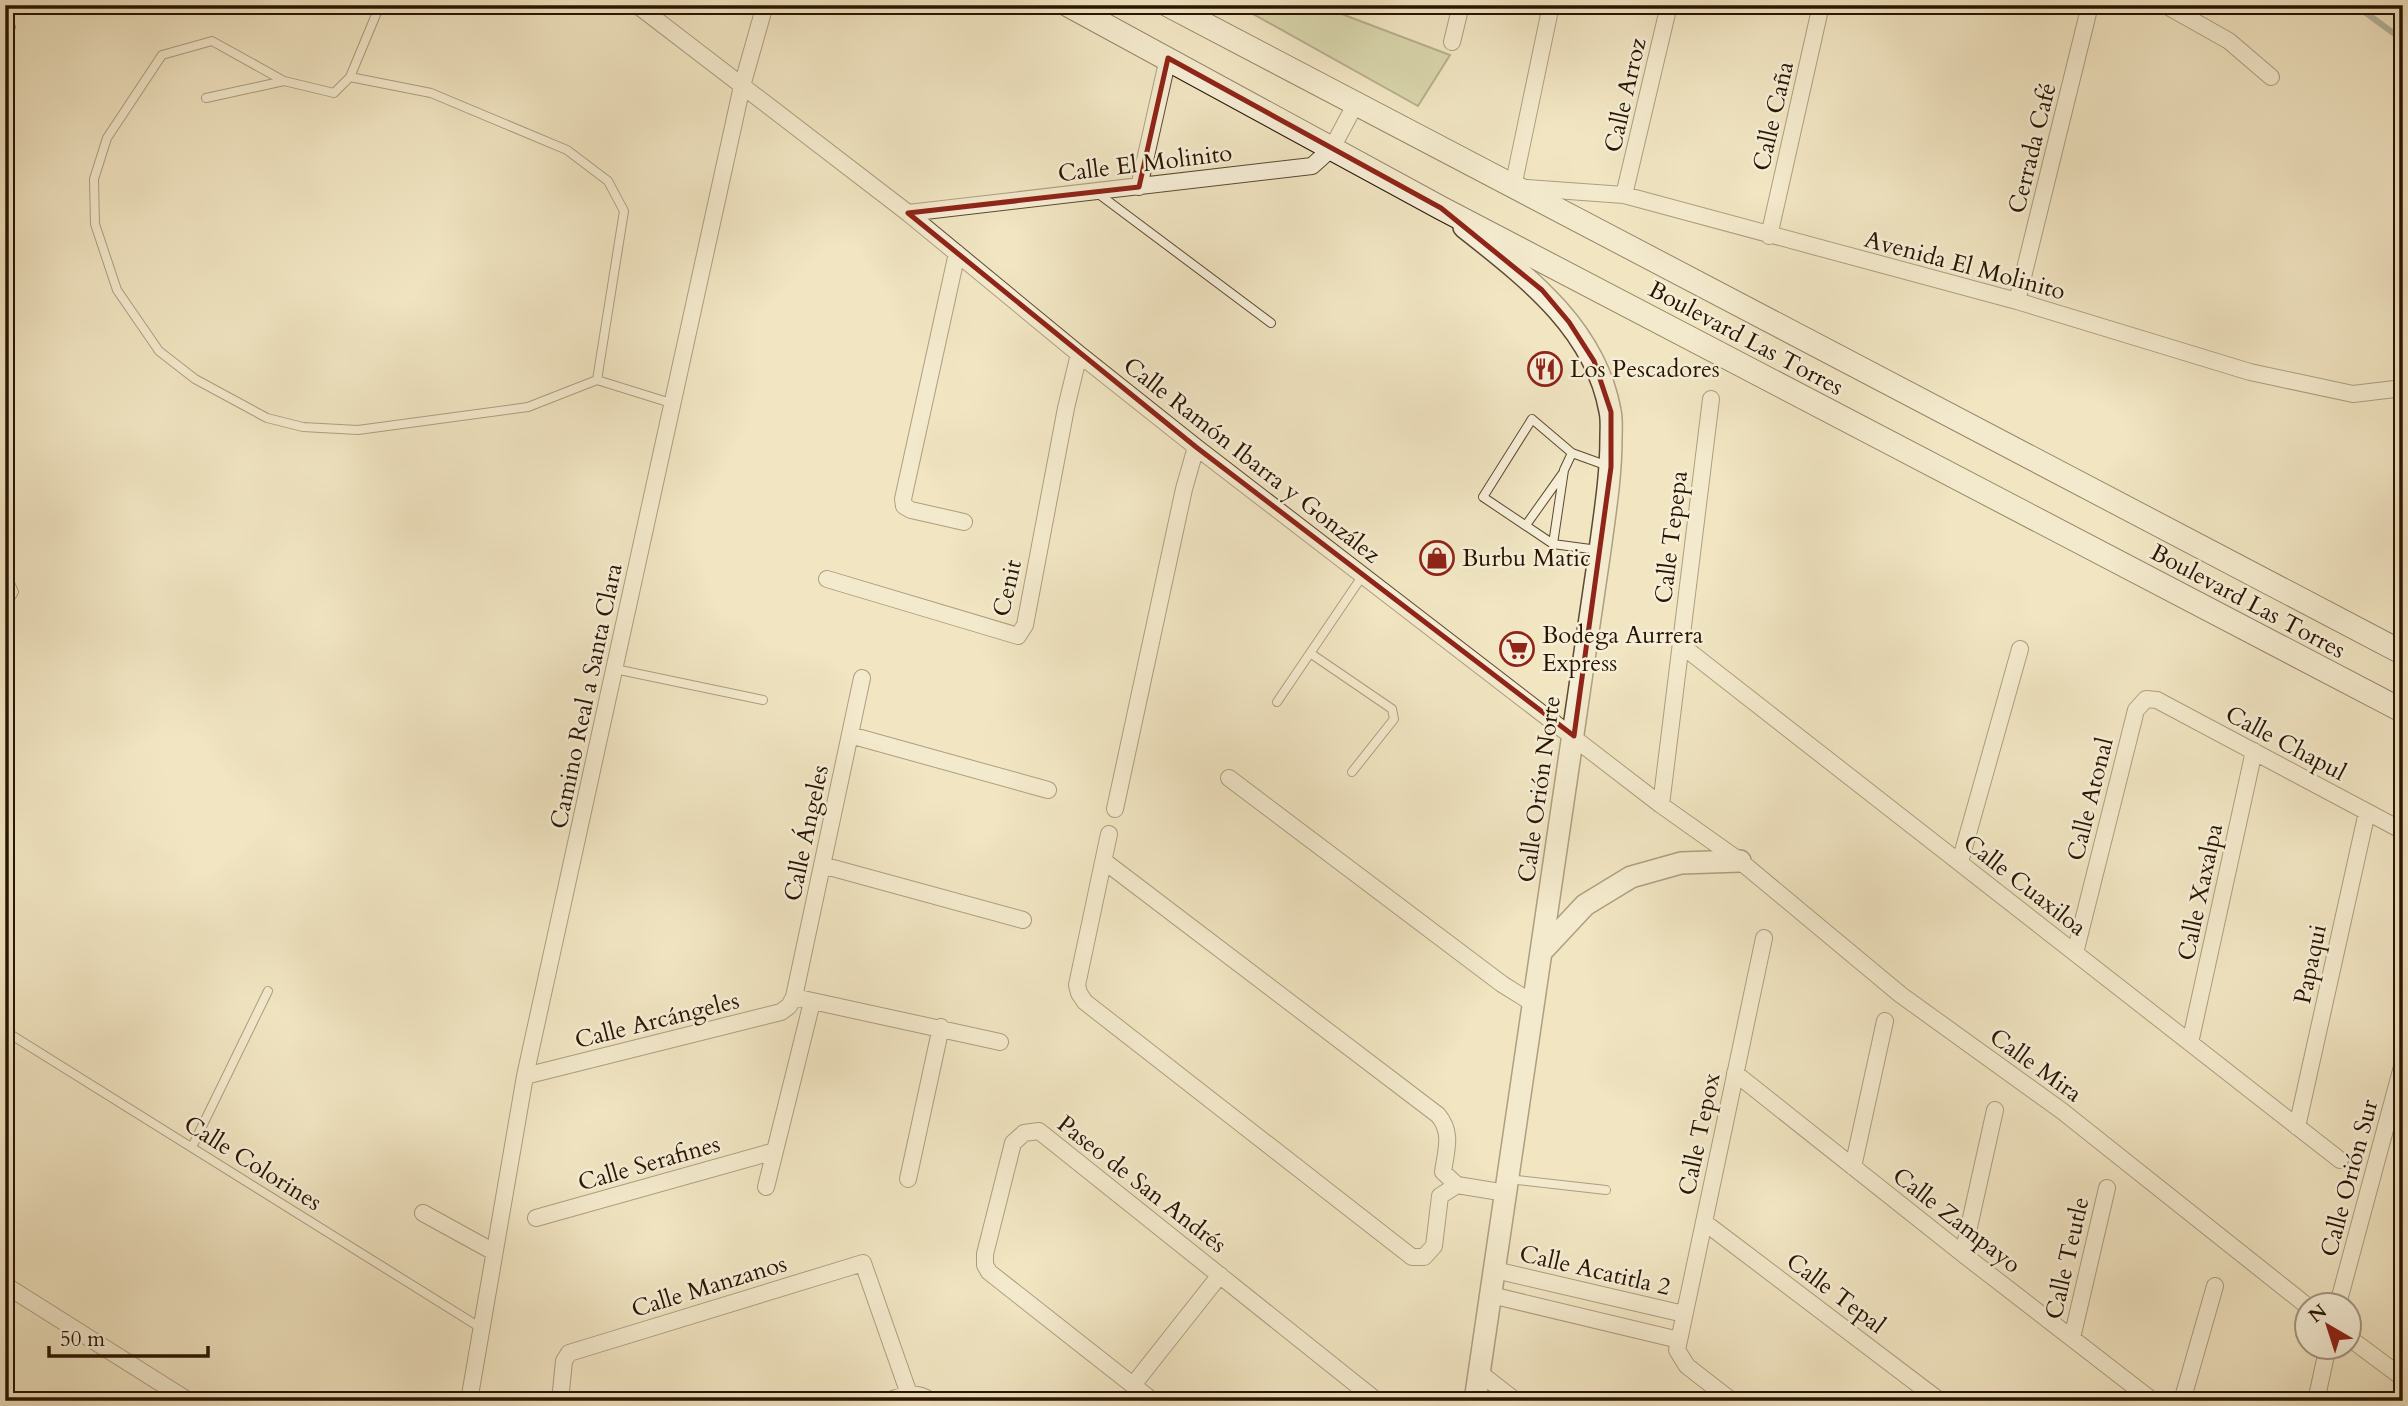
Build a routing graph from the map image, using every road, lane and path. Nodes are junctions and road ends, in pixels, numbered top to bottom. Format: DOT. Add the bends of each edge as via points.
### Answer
graph roads {
  1 [pos="380,5"];
  2 [pos="637,5"];
  3 [pos="765,5"];
  4 [pos="1068,5"];
  5 [pos="1461,5"];
  6 [pos="1551,5"];
  7 [pos="1670,5"];
  8 [pos="1821,5"];
  9 [pos="2090,5"];
  10 [pos="2165,5"];
  11 [pos="1174,7"];
  12 [pos="1452,42"];
  13 [pos="1168,58"];
  14 [pos="350,77"];
  15 [pos="2271,77"];
  16 [pos="284,81"];
  17 [pos="742,86"];
  18 [pos="206,98"];
  19 [pos="1356,105"];
  20 [pos="1332,148"];
  21 [pos="1139,187"];
  22 [pos="1513,187"];
  23 [pos="1096,192"];
  24 [pos="1624,195"];
  25 [pos="1441,208"];
  26 [pos="908,213"];
  27 [pos="1769,236"];
  28 [pos="957,253"];
  29 [pos="2017,301"];
  30 [pos="1271,323"];
  31 [pos="1079,354"];
  32 [pos="597,380"];
  33 [pos="2403,388"];
  34 [pos="1710,399"];
  35 [pos="674,404"];
  36 [pos="1196,447"];
  37 [pos="1572,453"];
  38 [pos="1611,467"];
  39 [pos="1564,470"];
  40 [pos="964,522"];
  41 [pos="1525,525"];
  42 [pos="1553,544"];
  43 [pos="1600,550"];
  44 [pos="1363,575"];
  45 [pos="5,578"];
  46 [pos="827,579"];
  47 [pos="5,607"];
  48 [pos="1681,645"];
  49 [pos="2020,649"];
  50 [pos="1310,653"];
  51 [pos="2403,653"];
  52 [pos="615,669"];
  53 [pos="862,678"];
  54 [pos="2146,699"];
  55 [pos="763,700"];
  56 [pos="1277,702"];
  57 [pos="2403,711"];
  58 [pos="850,735"];
  59 [pos="1574,736"];
  60 [pos="2254,751"];
  61 [pos="1352,772"];
  62 [pos="1229,779"];
  63 [pos="1048,790"];
  64 [pos="1661,805"];
  65 [pos="1115,809"];
  66 [pos="2367,812"];
  67 [pos="2403,831"];
  68 [pos="1109,834"];
  69 [pos="1104,861"];
  70 [pos="1741,861"];
  71 [pos="1960,862"];
  72 [pos="822,865"];
  73 [pos="1023,920"];
  74 [pos="1764,939"];
  75 [pos="1542,951"];
  76 [pos="2075,953"];
  77 [pos="268,990"];
  78 [pos="794,997"];
  79 [pos="812,1002"];
  80 [pos="1534,1003"];
  81 [pos="1885,1021"];
  82 [pos="941,1027"];
  83 [pos="5,1031"];
  84 [pos="1000,1042"];
  85 [pos="2190,1043"];
  86 [pos="2403,1063"];
  87 [pos="1735,1073"];
  88 [pos="525,1076"];
  89 [pos="1995,1110"];
  90 [pos="2297,1127"];
  91 [pos="191,1147"];
  92 [pos="775,1151"];
  93 [pos="2340,1160"];
  94 [pos="1853,1167"];
  95 [pos="908,1179"];
  96 [pos="1457,1185"];
  97 [pos="766,1186"];
  98 [pos="1507,1186"];
  99 [pos="2107,1188"];
  100 [pos="1606,1190"];
  101 [pos="423,1213"];
  102 [pos="536,1218"];
  103 [pos="1704,1222"];
  104 [pos="494,1252"];
  105 [pos="1962,1254"];
  106 [pos="1495,1270"];
  107 [pos="1220,1275"];
  108 [pos="5,1285"];
  109 [pos="2215,1286"];
  110 [pos="2342,1290"];
  111 [pos="2292,1294"];
  112 [pos="1491,1295"];
  113 [pos="1684,1314"];
  114 [pos="481,1328"];
  115 [pos="2072,1338"];
  116 [pos="1679,1340"];
  117 [pos="2362,1347"];
  118 [pos="2325,1360"];
  119 [pos="1480,1373"];
  120 [pos="2403,1378"];
  121 [pos="1133,1385"];
  122 [pos="909,1394"];
  123 [pos="563,1399"];
  124 [pos="188,1401"];
  125 [pos="469,1401"];
  126 [pos="887,1401"];
  127 [pos="931,1401"];
  128 [pos="1153,1401"];
  129 [pos="1377,1401"];
  130 [pos="1475,1401"];
  131 [pos="1516,1401"];
  132 [pos="1732,1401"];
  133 [pos="1940,1401"];
  134 [pos="2153,1401"];
  135 [pos="2182,1401"];
  136 [pos="2316,1401"];
  1 -- 14 [label="lane"];
  2 -- 17 [label="street, Calle Ramón Ibarra y González"];
  3 -- 17 [label="street, Camino Real a Santa Clara"];
  4 -- 13 [label="main road, Boulevard Las Torres"];
  5 -- 12 [label="street"];
  6 -- 22 [label="street"];
  7 -- 24 [label="street, Calle Arroz"];
  8 -- 27 [label="street, Calle Caña"];
  9 -- 29 [label="street, Cerrada Café"];
  10 -- 15 [label="street" via="2229,41"];
  11 -- 19 [label="main road, Boulevard Las Torres"];
  13 -- 20 [label="main road, Boulevard Las Torres"];
  13 -- 21 [label="street"];
  14 -- 16 [label="lane" via="334,93"];
  14 -- 32 [label="lane" via="431,93 567,150 608,181 624,211"];
  16 -- 18 [label="lane"];
  16 -- 32 [label="lane" via="212,41 162,55 107,138 94,179 95,224 117,290 159,351 195,379 267,418 303,427 358,430 528,407"];
  17 -- 26 [label="street, Calle Ramón Ibarra y González"];
  17 -- 35 [label="street, Camino Real a Santa Clara"];
  19 -- 20 [label="street, Calle El Molinito"];
  19 -- 22 [label="main road, Boulevard Las Torres"];
  20 -- 21 [label="street, Calle El Molinito" via="1312,166"];
  20 -- 25 [label="main road, Boulevard Las Torres"];
  21 -- 23 [label="street, Calle El Molinito"];
  22 -- 24 [label="street, Avenida El Molinito"];
  22 -- 51 [label="main road, Boulevard Las Torres"];
  23 -- 26 [label="street, Calle El Molinito"];
  23 -- 30 [label="lane"];
  24 -- 27 [label="street, Avenida El Molinito"];
  25 -- 38 [label="street, Calle Orión Norte" via="1542,290 1569,322 1594,361 1611,412"];
  25 -- 57 [label="main road, Boulevard Las Torres"];
  26 -- 28 [label="street, Calle Ramón Ibarra y González"];
  27 -- 29 [label="street, Avenida El Molinito"];
  28 -- 31 [label="street, Calle Ramón Ibarra y González"];
  28 -- 40 [label="street" via="903,499 911,510"];
  29 -- 33 [label="street, Avenida El Molinito" via="2250,372 2353,394"];
  31 -- 36 [label="street, Calle Ramón Ibarra y González"];
  31 -- 46 [label="street, Cenit" via="1025,625 1018,636"];
  32 -- 35 [label="lane"];
  34 -- 48 [label="street, Calle Tepepa"];
  35 -- 52 [label="street, Camino Real a Santa Clara"];
  36 -- 44 [label="street, Calle Ramón Ibarra y González"];
  36 -- 65 [label="street"];
  37 -- 38 [label="lane"];
  37 -- 39 [label="lane"];
  37 -- 41 [label="lane" via="1532,419 1483,497"];
  38 -- 43 [label="street, Calle Orión Norte"];
  39 -- 41 [label="lane"];
  39 -- 42 [label="lane"];
  41 -- 42 [label="lane"];
  42 -- 43 [label="lane"];
  43 -- 59 [label="street, Calle Orión Norte"];
  44 -- 50 [label="lane"];
  44 -- 59 [label="street, Calle Ramón Ibarra y González"];
  45 -- 47 [label="lane" via="13,592"];
  48 -- 64 [label="street, Calle Tepepa"];
  48 -- 71 [label="street, Calle Cuaxiloa"];
  49 -- 71 [label="street"];
  50 -- 56 [label="lane"];
  50 -- 61 [label="lane" via="1392,709 1394,719"];
  52 -- 55 [label="lane"];
  52 -- 88 [label="street, Camino Real a Santa Clara"];
  53 -- 58 [label="street, Calle Ángeles"];
  54 -- 60 [label="street, Calle Chapul" via="2157,700"];
  54 -- 76 [label="street, Calle Atonal" via="2136,710"];
  58 -- 63 [label="street"];
  58 -- 72 [label="street, Calle Ángeles"];
  59 -- 64 [label="street, Calle Ramón Ibarra y González"];
  59 -- 75 [label="street, Calle Orión Norte"];
  60 -- 66 [label="street, Calle Chapul"];
  60 -- 85 [label="street, Calle Xaxalpa"];
  62 -- 80 [label="street" via="1502,984"];
  64 -- 70 [label="street, Calle Ramón Ibarra y González"];
  66 -- 67 [label="street, Calle Chapul"];
  66 -- 90 [label="street, Papaqui"];
  68 -- 69 [label="street"];
  69 -- 96 [label="street" via="1438,1115 1448,1136 1443,1172"];
  69 -- 96 [label="street" via="1077,985 1085,1002 1412,1257 1424,1257 1434,1246 1440,1196"];
  70 -- 75 [label="street" via="1682,863 1631,877 1585,905"];
  70 -- 111 [label="street, Calle Mira" via="1901,995 2062,1111"];
  71 -- 76 [label="street, Calle Cuaxiloa"];
  72 -- 73 [label="street"];
  72 -- 78 [label="street, Calle Ángeles"];
  74 -- 87 [label="street, Calle Tepox"];
  75 -- 80 [label="street, Calle Orión Norte"];
  76 -- 85 [label="street, Calle Cuaxiloa"];
  77 -- 91 [label="lane"];
  78 -- 79 [label="street"];
  78 -- 88 [label="street, Calle Arcángeles" via="781,1012"];
  79 -- 82 [label="street"];
  79 -- 92 [label="street"];
  80 -- 98 [label="street, Calle Orión Norte"];
  81 -- 94 [label="street"];
  82 -- 84 [label="street"];
  82 -- 95 [label="street"];
  83 -- 91 [label="lane, Calle Colorines"];
  85 -- 90 [label="street, Calle Cuaxiloa"];
  86 -- 110 [label="street, Calle Orión Sur"];
  87 -- 94 [label="street, Calle Zampayo"];
  87 -- 103 [label="street, Calle Tepox"];
  88 -- 104 [label="street, Camino Real a Santa Clara"];
  89 -- 105 [label="street"];
  90 -- 93 [label="street, Calle Cuaxiloa"];
  91 -- 114 [label="lane, Calle Colorines"];
  92 -- 97 [label="street"];
  92 -- 102 [label="street, Calle Serafines"];
  94 -- 105 [label="street, Calle Zampayo"];
  96 -- 98 [label="street"];
  98 -- 100 [label="lane"];
  98 -- 106 [label="street, Calle Orión Norte"];
  99 -- 115 [label="street, Calle Teutle"];
  101 -- 104 [label="street"];
  103 -- 113 [label="street, Calle Tepox"];
  103 -- 133 [label="street, Calle Tepal"];
  104 -- 114 [label="street, Camino Real a Santa Clara"];
  105 -- 115 [label="street, Calle Zampayo"];
  106 -- 112 [label="street, Calle Orión Norte"];
  106 -- 113 [label="street, Calle Acatitla 2"];
  107 -- 121 [label="street"];
  107 -- 121 [label="street, Paseo de San Andrés" via="1038,1130 1024,1133 1013,1143 985,1265"];
  107 -- 129 [label="street, Paseo de San Andrés"];
  108 -- 124 [label="street"];
  109 -- 135 [label="street"];
  112 -- 116 [label="street, Calle Acatitla 2"];
  112 -- 119 [label="street, Calle Orión Norte"];
  113 -- 116 [label="street, Calle Tepox"];
  114 -- 125 [label="street, Camino Real a Santa Clara"];
  115 -- 134 [label="street, Calle Zampayo"];
  116 -- 132 [label="street" via="1677,1350 1687,1366"];
  117 -- 120 [label="street"];
  118 -- 136 [label="street"];
  119 -- 130 [label="street, Calle Orión Norte"];
  119 -- 131 [label="street"];
  121 -- 128 [label="street, Paseo de San Andrés"];
  122 -- 123 [label="street, Calle Manzanos" via="863,1263 569,1353 564,1361"];
  122 -- 126 [label="street"];
  122 -- 127 [label="street"];
}
